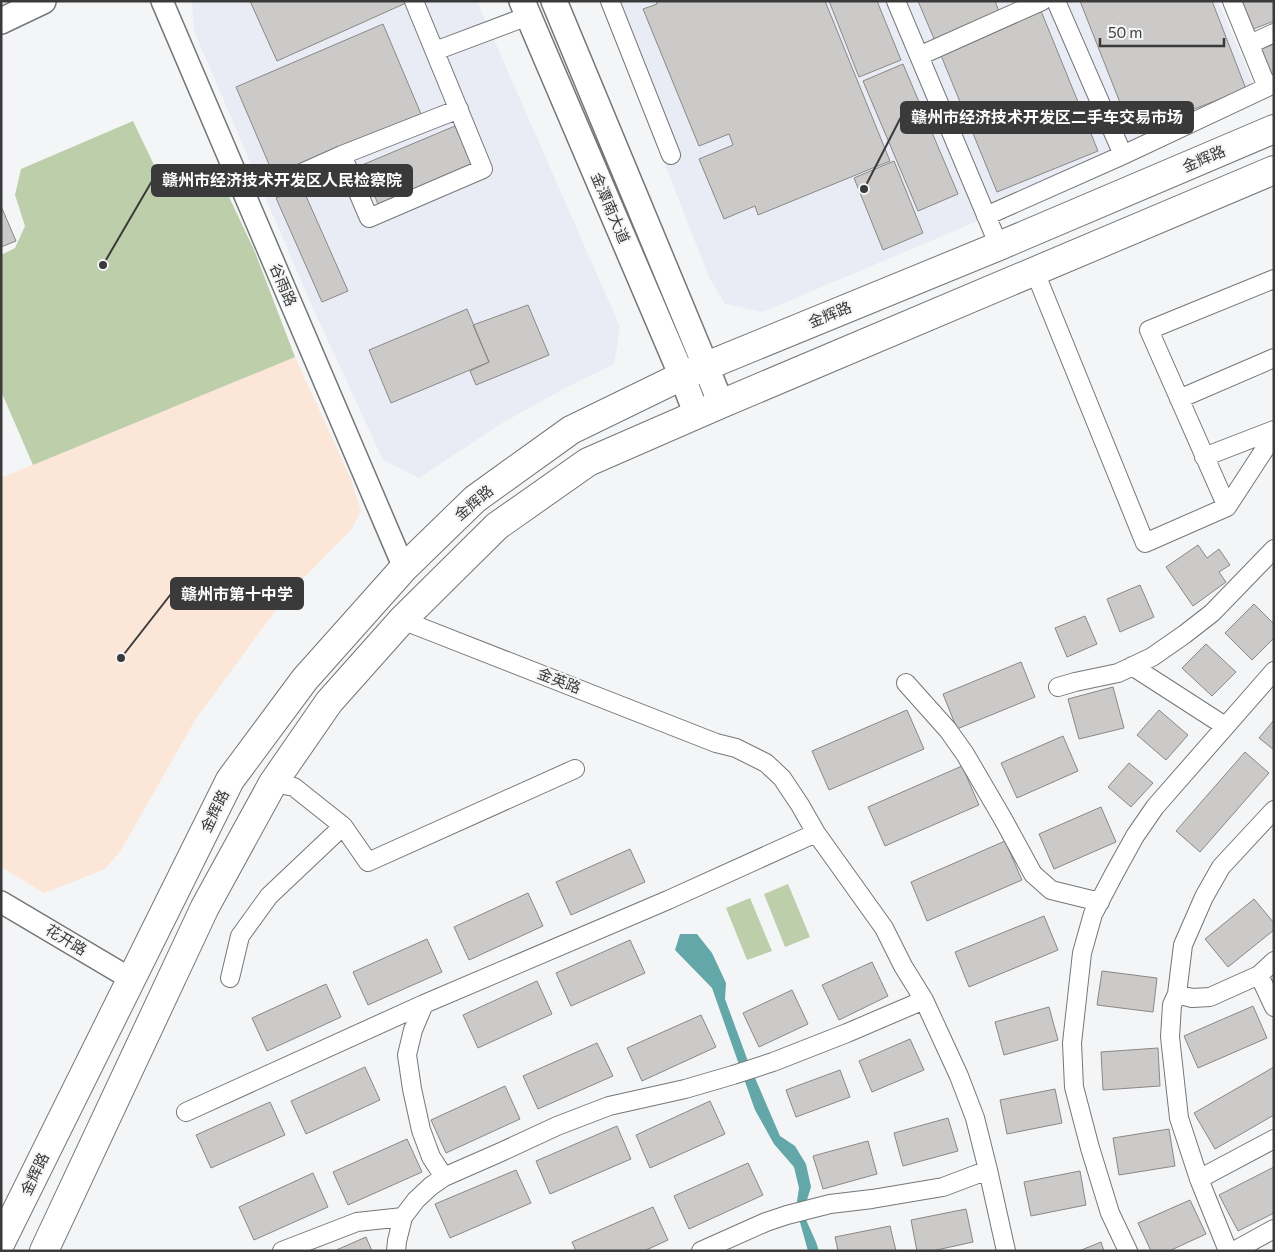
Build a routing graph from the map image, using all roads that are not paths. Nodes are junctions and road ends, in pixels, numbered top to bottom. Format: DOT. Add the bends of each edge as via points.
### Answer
graph roads {
  1 [pos="43,1"];
  2 [pos="162,1"];
  3 [pos="414,1"];
  4 [pos="554,1"];
  5 [pos="896,1"];
  6 [pos="1042,1"];
  7 [pos="1056,1"];
  8 [pos="1232,1"];
  9 [pos="613,2"];
  10 [pos="525,8"];
  11 [pos="1,21"];
  12 [pos="1274,33"];
  13 [pos="1250,44"];
  14 [pos="435,51"];
  15 [pos="919,56"];
  16 [pos="1270,86"];
  17 [pos="459,108"];
  18 [pos="1274,129"];
  19 [pos="671,155"];
  20 [pos="1122,155"];
  21 [pos="342,156"];
  22 [pos="1274,170"];
  23 [pos="275,185"];
  24 [pos="986,216"];
  25 [pos="999,246"];
  26 [pos="1035,272"];
  27 [pos="1274,279"];
  28 [pos="1274,358"];
  29 [pos="694,371"];
  30 [pos="1179,399"];
  31 [pos="709,410"];
  32 [pos="1274,430"];
  33 [pos="1274,435"];
  34 [pos="1204,457"];
  35 [pos="1227,507"];
  36 [pos="1274,549"];
  37 [pos="404,568"];
  38 [pos="402,620"];
  39 [pos="1132,666"];
  40 [pos="1274,671"];
  41 [pos="906,683"];
  42 [pos="1058,687"];
  43 [pos="1225,726"];
  44 [pos="575,768"];
  45 [pos="274,783"];
  46 [pos="1274,810"];
  47 [pos="343,826"];
  48 [pos="816,833"];
  49 [pos="1,902"];
  50 [pos="1100,902"];
  51 [pos="1274,961"];
  52 [pos="1259,975"];
  53 [pos="230,978"];
  54 [pos="131,979"];
  55 [pos="1177,994"];
  56 [pos="924,1000"];
  57 [pos="424,1004"];
  58 [pos="1274,1007"];
  59 [pos="186,1112"];
  60 [pos="1274,1139"];
  61 [pos="988,1170"];
  62 [pos="444,1177"];
  63 [pos="1199,1179"];
  64 [pos="403,1217"];
  65 [pos="1274,1229"];
  66 [pos="1,1242"];
  67 [pos="44,1251"];
  68 [pos="282,1251"];
  69 [pos="396,1251"];
  70 [pos="701,1251"];
  71 [pos="1006,1251"];
  72 [pos="1128,1251"];
  73 [pos="1228,1251"];
  74 [pos="1234,1251"];
  1 -- 11 [label="main road"];
  2 -- 37 [label="street, 谷雨路"];
  3 -- 14 [label="street"];
  4 -- 29 [label="main road, 金潭南大道"];
  5 -- 15 [label="street"];
  6 -- 15 [label="street"];
  7 -- 20 [label="street"];
  8 -- 13 [label="street"];
  9 -- 19 [label="street"];
  10 -- 14 [label="street"];
  10 -- 29 [label="main road, 金潭南大道"];
  12 -- 13 [label="street"];
  13 -- 16 [label="street"];
  14 -- 17 [label="street"];
  15 -- 24 [label="street"];
  16 -- 20 [label="street"];
  17 -- 21 [label="street"];
  17 -- 21 [label="street" via="483,169 369,218"];
  18 -- 25 [label="main road, 金辉路"];
  20 -- 24 [label="street"];
  21 -- 23 [label="street"];
  22 -- 26 [label="main road"];
  24 -- 25 [label="street"];
  25 -- 29 [label="main road, 金辉路"];
  26 -- 31 [label="main road"];
  26 -- 35 [label="street" via="1145,543"];
  27 -- 30 [label="street" via="1149,330"];
  28 -- 30 [label="street"];
  29 -- 31 [label="main road, 金潭南大道"];
  29 -- 37 [label="main road, 金辉路" via="571,430 475,499"];
  30 -- 34 [label="street"];
  31 -- 38 [label="main road" via="588,462 497,526"];
  32 -- 34 [label="street"];
  33 -- 35 [label="street"];
  34 -- 35 [label="street"];
  36 -- 39 [label="street" via="1212,613 1152,657"];
  37 -- 54 [label="main road, 金辉路" via="305,680 230,780"];
  38 -- 45 [label="main road" via="330,702"];
  38 -- 48 [label="street, 金英路" via="736,748 766,763 782,778"];
  39 -- 42 [label="street" via="1118,673"];
  39 -- 43 [label="street"];
  40 -- 43 [label="street"];
  41 -- 50 [label="street" via="965,754 1033,874 1051,890"];
  43 -- 50 [label="street" via="1155,807"];
  44 -- 47 [label="street" via="368,862"];
  45 -- 47 [label="street" via="294,787"];
  45 -- 67 [label="main road" via="206,907"];
  46 -- 55 [label="street" via="1221,867 1204,898 1183,945"];
  47 -- 53 [label="street" via="269,896 240,936"];
  48 -- 56 [label="street, 金英路" via="884,928"];
  48 -- 57 [label="street"];
  49 -- 54 [label="street, 花开路"];
  50 -- 72 [label="street" via="1093,914 1082,953 1072,1044 1074,1087 1110,1213"];
  51 -- 52 [label="street"];
  52 -- 55 [label="street" via="1210,997 1192,998"];
  52 -- 58 [label="street"];
  54 -- 66 [label="main road, 金辉路"];
  55 -- 63 [label="street" via="1172,1005 1170,1037 1179,1118"];
  56 -- 61 [label="street, 金英路" via="975,1118"];
  56 -- 62 [label="street" via="773,1062 685,1089 609,1106"];
  57 -- 59 [label="street"];
  57 -- 62 [label="street" via="413,1030 408,1055 421,1130"];
  60 -- 63 [label="street"];
  61 -- 70 [label="street" via="943,1187 830,1204 787,1215"];
  61 -- 71 [label="street, 金英路"];
  62 -- 64 [label="street" via="416,1200"];
  63 -- 73 [label="street"];
  64 -- 68 [label="street" via="357,1222"];
  64 -- 69 [label="street"];
  65 -- 74 [label="street"];
}
